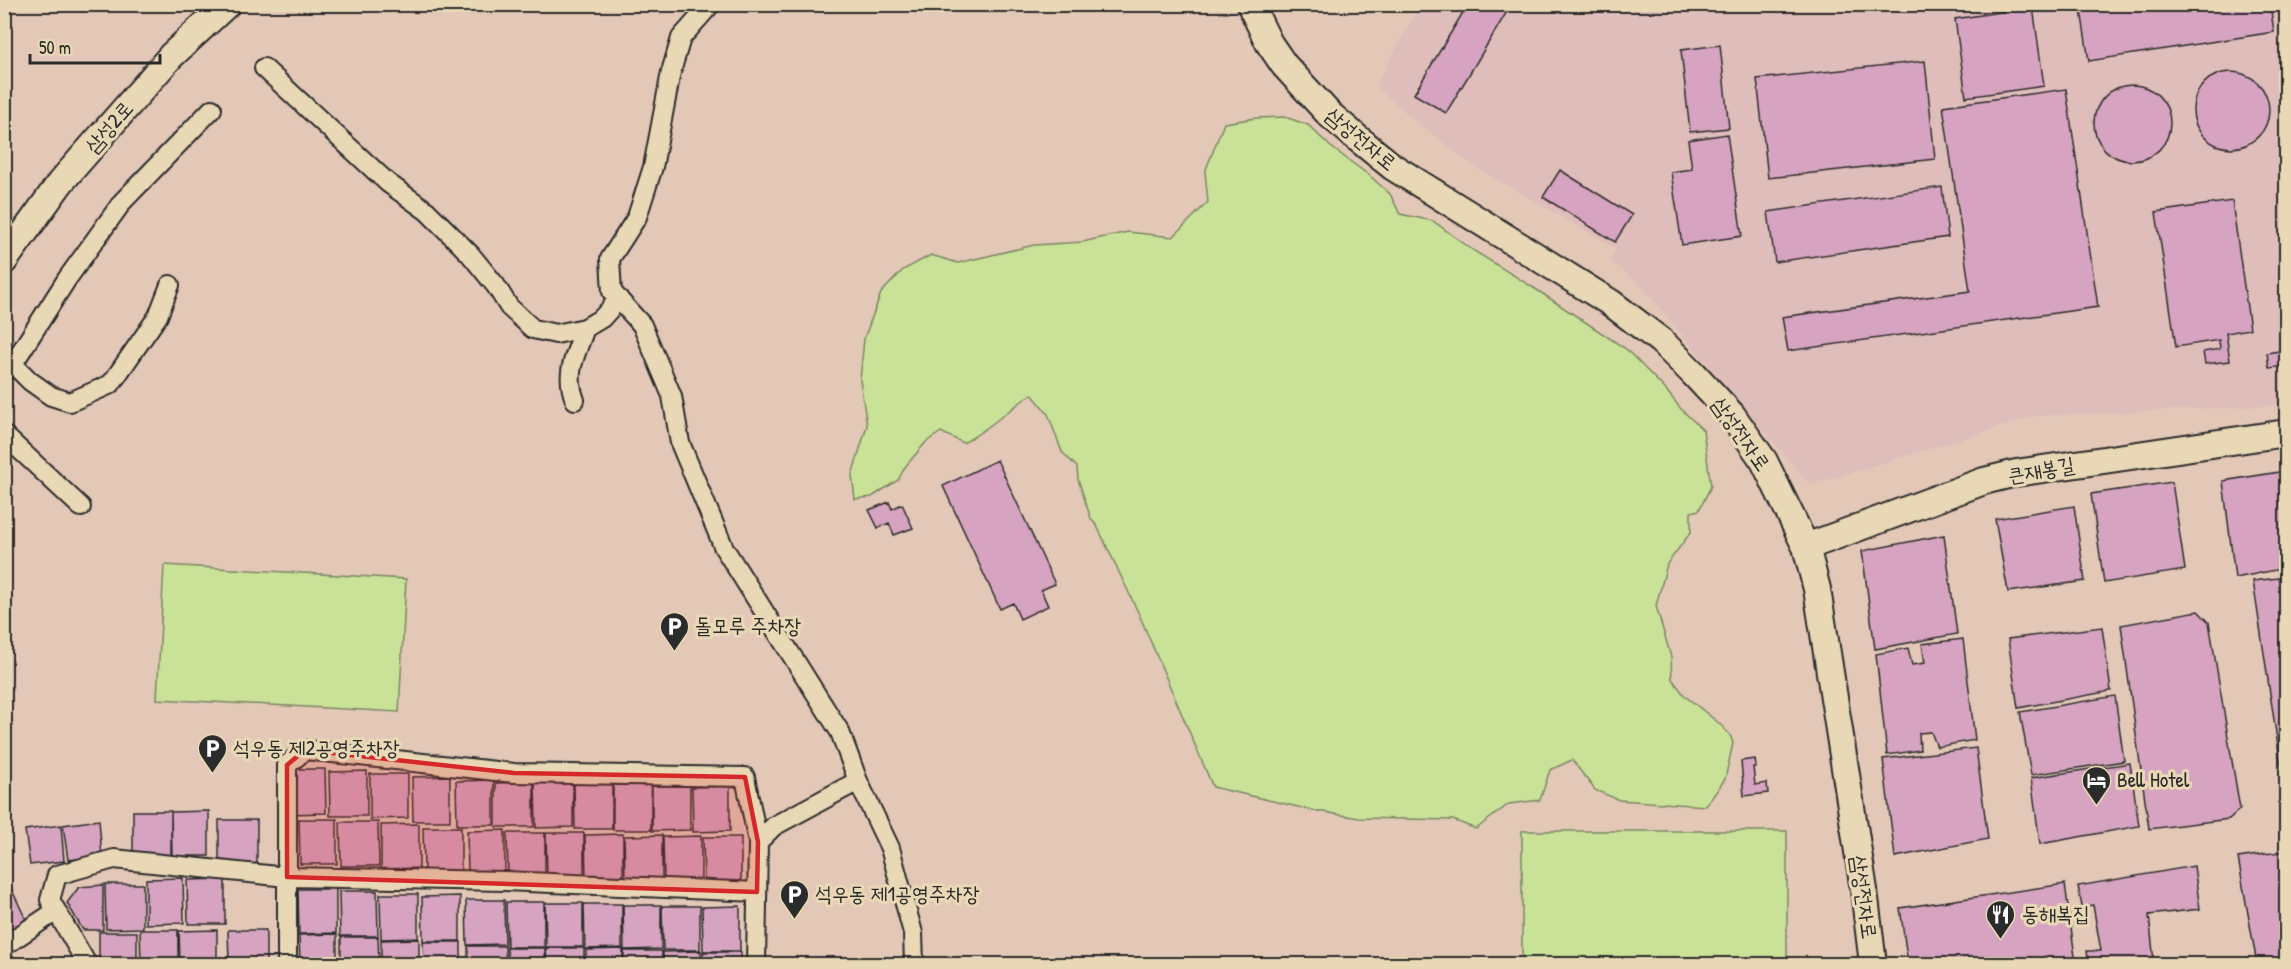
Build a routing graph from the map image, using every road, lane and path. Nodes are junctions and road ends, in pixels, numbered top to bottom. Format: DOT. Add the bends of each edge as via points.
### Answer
graph roads {
  1 [pos="227,4"];
  2 [pos="711,4"];
  3 [pos="1250,4"];
  4 [pos="264,69"];
  5 [pos="212,109"];
  6 [pos="4,261"];
  7 [pos="170,285"];
  8 [pos="619,299"];
  9 [pos="585,328"];
  10 [pos="8,368"];
  11 [pos="575,400"];
  12 [pos="2286,432"];
  13 [pos="4,435"];
  14 [pos="81,507"];
  15 [pos="1806,547"];
  16 [pos="858,781"];
  17 [pos="758,842"];
  18 [pos="287,877"];
  19 [pos="757,892"];
  20 [pos="56,911"];
  21 [pos="4,946"];
  22 [pos="87,964"];
  23 [pos="286,964"];
  24 [pos="756,964"];
  25 [pos="914,964"];
  26 [pos="1873,964"];
  1 -- 6 [label="street, 삼성2로" via="171,56 60,183"];
  2 -- 8 [label="street" via="681,38 653,167 637,217 610,260 612,292"];
  3 -- 15 [label="street, 삼성전자로" via="1279,58 1329,114 1393,167 1611,303 1662,341 1739,424 1764,461"];
  4 -- 9 [label="street" via="388,183 427,211 470,254 509,307 533,329 556,334"];
  5 -- 10 [label="street" via="123,201"];
  7 -- 10 [label="street" via="158,316 111,384 70,402 51,396"];
  8 -- 9 [label="street" via="602,318"];
  8 -- 16 [label="street" via="642,325 672,396 680,443 724,548 840,732"];
  9 -- 11 [label="street" via="570,368"];
  12 -- 15 [label="street, 큰재봉길" via="2016,473 1983,481"];
  13 -- 14 [label="street"];
  15 -- 26 [label="street, 삼성전자로" via="1817,589"];
  16 -- 17 [label="street" via="774,826"];
  16 -- 25 [label="street" via="890,848 913,933"];
  17 -- 18 [label="street" via="745,777 514,773 305,750 287,765"];
  17 -- 19 [label="street"];
  18 -- 19 [label="street" via="505,880"];
  18 -- 20 [label="street" via="114,859 57,875 50,900"];
  18 -- 23 [label="street"];
  19 -- 24 [label="street"];
  20 -- 21 [label="street"];
  20 -- 22 [label="street"];
}
